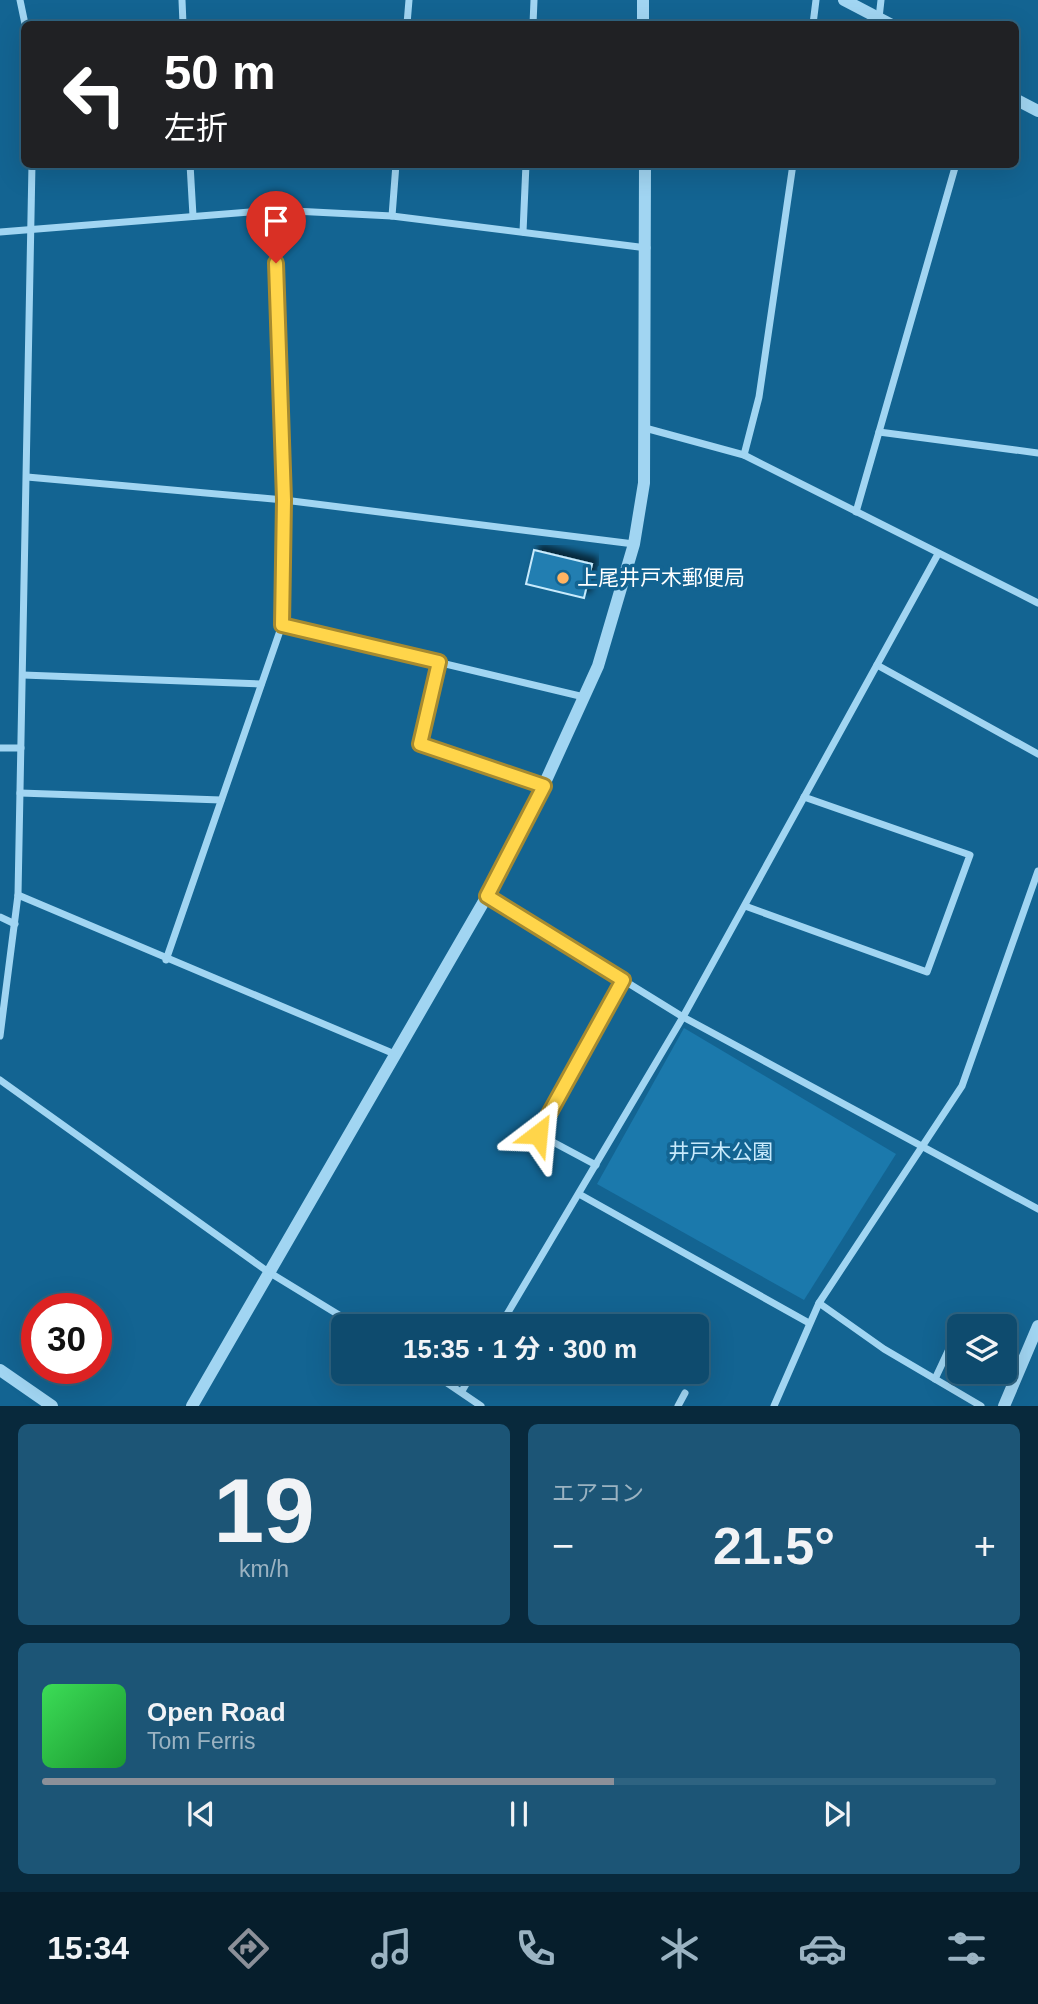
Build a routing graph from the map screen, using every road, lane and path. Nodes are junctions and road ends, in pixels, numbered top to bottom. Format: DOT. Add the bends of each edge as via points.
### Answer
graph roads {
  1 [pos="20,0"];
  2 [pos="182,0"];
  3 [pos="409,0"];
  4 [pos="534,0"];
  5 [pos="643,0"];
  6 [pos="816,0"];
  7 [pos="844,0"];
  8 [pos="881,0"];
  9 [pos="24,21"];
  10 [pos="183,21"];
  11 [pos="407,21"];
  12 [pos="533,21"];
  13 [pos="643,21"];
  14 [pos="813,21"];
  15 [pos="884,21"];
  16 [pos="1019,101"];
  17 [pos="1038,111"];
  18 [pos="32,168"];
  19 [pos="190,168"];
  20 [pos="396,168"];
  21 [pos="526,168"];
  22 [pos="645,168"];
  23 [pos="792,168"];
  24 [pos="955,168"];
  25 [pos="274,210"];
  26 [pos="193,216"];
  27 [pos="392,216"];
  28 [pos="31,229"];
  29 [pos="0,232"];
  30 [pos="523,232"];
  31 [pos="647,248"];
  32 [pos="645,428"];
  33 [pos="879,432"];
  34 [pos="1038,453"];
  35 [pos="744,455"];
  36 [pos="27,477"];
  37 [pos="284,500"];
  38 [pos="856,512"];
  39 [pos="634,544"];
  40 [pos="938,554"];
  41 [pos="1038,603"];
  42 [pos="282,625"];
  43 [pos="439,662"];
  44 [pos="877,665"];
  45 [pos="23,675"];
  46 [pos="261,684"];
  47 [pos="584,697"];
  48 [pos="0,748"];
  49 [pos="21,748"];
  50 [pos="1038,754"];
  51 [pos="544,786"];
  52 [pos="20,793"];
  53 [pos="804,797"];
  54 [pos="221,800"];
  55 [pos="1038,871"];
  56 [pos="18,895"];
  57 [pos="487,896"];
  58 [pos="745,905"];
  59 [pos="0,916"];
  60 [pos="15,924"];
  61 [pos="166,960"];
  62 [pos="623,980"];
  63 [pos="683,1017"];
  64 [pos="0,1036"];
  65 [pos="397,1055"];
  66 [pos="0,1080"];
  67 [pos="923,1147"];
  68 [pos="596,1165"];
  69 [pos="579,1194"];
  70 [pos="1038,1209"];
  71 [pos="267,1272"];
  72 [pos="819,1303"];
  73 [pos="337,1314"];
  74 [pos="507,1314"];
  75 [pos="808,1323"];
  76 [pos="1038,1326"];
  77 [pos="947,1354"];
  78 [pos="0,1370"];
  79 [pos="936,1379"];
  80 [pos="451,1384"];
  81 [pos="466,1384"];
  82 [pos="462,1391"];
  83 [pos="685,1393"];
  84 [pos="52,1405"];
  85 [pos="192,1405"];
  86 [pos="481,1405"];
  87 [pos="678,1405"];
  88 [pos="774,1405"];
  89 [pos="981,1405"];
  90 [pos="1004,1405"];
  1 -- 9 [label="street"];
  2 -- 10 [label="street"];
  3 -- 11 [label="street"];
  4 -- 12 [label="street"];
  5 -- 13 [label="street"];
  6 -- 14 [label="street"];
  7 -- 15 [label="street"];
  8 -- 15 [label="street"];
  16 -- 17 [label="street"];
  18 -- 28 [label="street"];
  19 -- 26 [label="street"];
  20 -- 27 [label="street"];
  21 -- 30 [label="street"];
  22 -- 31 [label="street"];
  23 -- 35 [label="street" via="760,397"];
  24 -- 33 [label="street"];
  25 -- 26 [label="street"];
  25 -- 27 [label="street"];
  25 -- 37 [label="street"];
  26 -- 28 [label="street"];
  27 -- 30 [label="street"];
  28 -- 29 [label="street"];
  28 -- 36 [label="street"];
  30 -- 31 [label="street"];
  31 -- 32 [label="street"];
  32 -- 35 [label="street"];
  32 -- 39 [label="street" via="644,483"];
  33 -- 34 [label="street"];
  33 -- 38 [label="street"];
  35 -- 38 [label="street"];
  36 -- 37 [label="street"];
  36 -- 45 [label="street"];
  37 -- 39 [label="street"];
  37 -- 42 [label="street"];
  38 -- 40 [label="street"];
  39 -- 47 [label="street" via="598,666"];
  40 -- 41 [label="street"];
  40 -- 44 [label="street"];
  42 -- 43 [label="street"];
  42 -- 46 [label="street"];
  43 -- 47 [label="street"];
  43 -- 51 [label="street" via="420,744"];
  44 -- 50 [label="street"];
  44 -- 53 [label="street"];
  45 -- 46 [label="street"];
  45 -- 49 [label="street"];
  46 -- 54 [label="street"];
  47 -- 51 [label="street"];
  48 -- 49 [label="street"];
  49 -- 52 [label="street"];
  51 -- 57 [label="street"];
  52 -- 54 [label="street"];
  52 -- 56 [label="street"];
  53 -- 58 [label="street"];
  53 -- 58 [label="street" via="970,855 927,972"];
  54 -- 61 [label="street"];
  55 -- 67 [label="street" via="962,1086"];
  56 -- 60 [label="street"];
  56 -- 61 [label="street"];
  57 -- 62 [label="street"];
  57 -- 65 [label="street"];
  58 -- 63 [label="street"];
  59 -- 60 [label="street"];
  60 -- 64 [label="street"];
  61 -- 65 [label="street"];
  62 -- 63 [label="street"];
  62 -- 68 [label="street" via="538,1134"];
  63 -- 67 [label="street"];
  63 -- 68 [label="street"];
  65 -- 71 [label="street"];
  66 -- 71 [label="street"];
  67 -- 70 [label="street"];
  67 -- 72 [label="street"];
  68 -- 69 [label="street"];
  69 -- 74 [label="street"];
  69 -- 75 [label="street"];
  71 -- 73 [label="street"];
  71 -- 85 [label="street"];
  72 -- 75 [label="street"];
  72 -- 79 [label="street"];
  75 -- 88 [label="street"];
  76 -- 90 [label="street"];
  77 -- 79 [label="street"];
  78 -- 84 [label="street"];
  79 -- 89 [label="street"];
  80 -- 82 [label="street"];
  81 -- 82 [label="street"];
  82 -- 86 [label="street"];
  83 -- 87 [label="street"];
}
